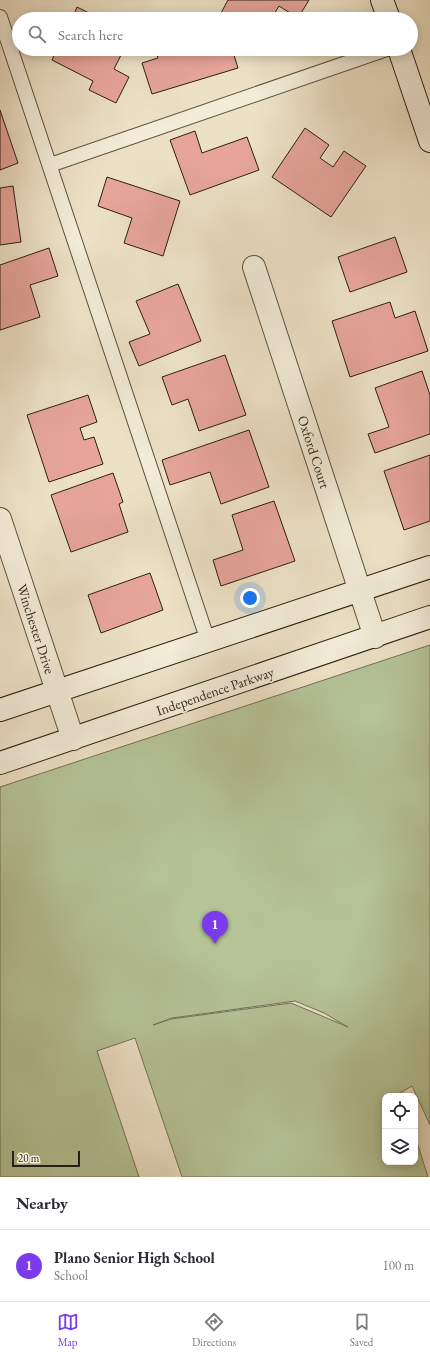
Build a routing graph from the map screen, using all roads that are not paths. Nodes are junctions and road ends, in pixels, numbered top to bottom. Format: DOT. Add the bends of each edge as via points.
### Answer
graph roads {
  1 [pos="382,0"];
  2 [pos="386,12"];
  3 [pos="0,17"];
  4 [pos="12,53"];
  5 [pos="13,56"];
  6 [pos="367,56"];
  7 [pos="401,56"];
  8 [pos="430,141"];
  9 [pos="50,165"];
  10 [pos="254,267"];
  11 [pos="0,519"];
  12 [pos="430,567"];
  13 [pos="360,591"];
  14 [pos="430,617"];
  15 [pos="375,636"];
  16 [pos="208,641"];
  17 [pos="57,691"];
  18 [pos="0,710"];
  19 [pos="73,738"];
  20 [pos="0,763"];
  1 -- 2 [label="main road"];
  3 -- 4 [label="lane"];
  5 -- 9 [label="lane"];
  6 -- 9 [label="lane"];
  7 -- 8 [label="main road"];
  9 -- 16 [label="lane"];
  10 -- 13 [label="main road, Oxford Court"];
  11 -- 17 [label="main road, Winchester Drive"];
  12 -- 13 [label="main road"];
  13 -- 15 [label="main road, Oxford Court"];
  13 -- 16 [label="main road"];
  14 -- 15 [label="main road, Independence Parkway"];
  15 -- 19 [label="main road, Independence Parkway"];
  16 -- 17 [label="main road"];
  17 -- 18 [label="main road"];
  17 -- 19 [label="main road, Winchester Drive"];
  19 -- 20 [label="main road, Independence Parkway"];
}
